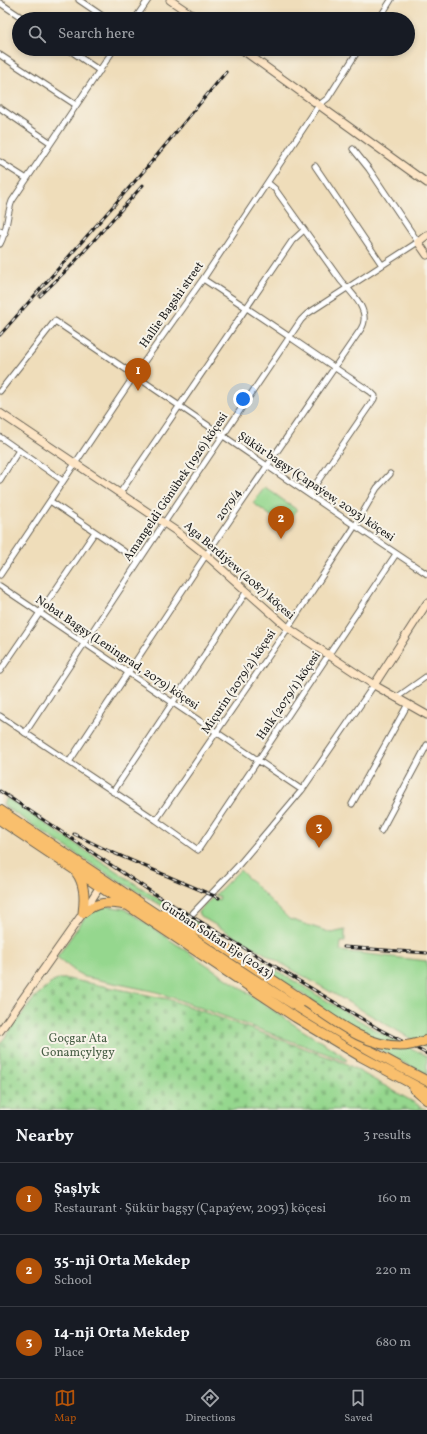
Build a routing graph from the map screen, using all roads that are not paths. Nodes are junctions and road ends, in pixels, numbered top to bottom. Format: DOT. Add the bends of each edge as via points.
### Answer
graph roads {
  1 [pos="79,0"];
  2 [pos="148,0"];
  3 [pos="170,0"];
  4 [pos="391,0"];
  5 [pos="0,3"];
  6 [pos="14,12"];
  7 [pos="97,12"];
  8 [pos="140,12"];
  9 [pos="188,12"];
  10 [pos="383,12"];
  11 [pos="0,55"];
  12 [pos="78,56"];
  13 [pos="110,56"];
  14 [pos="251,56"];
  15 [pos="355,56"];
  16 [pos="100,71"];
  17 [pos="319,105"];
  18 [pos="76,106"];
  19 [pos="0,108"];
  20 [pos="50,143"];
  21 [pos="353,149"];
  22 [pos="0,162"];
  23 [pos="315,166"];
  24 [pos="27,179"];
  25 [pos="268,183"];
  26 [pos="427,183"];
  27 [pos="304,230"];
  28 [pos="0,231"];
  29 [pos="5,234"];
  30 [pos="427,235"];
  31 [pos="418,242"];
  32 [pos="0,244"];
  33 [pos="427,255"];
  34 [pos="382,264"];
  35 [pos="203,279"];
  36 [pos="347,288"];
  37 [pos="247,307"];
  38 [pos="290,338"];
  39 [pos="334,368"];
  40 [pos="134,376"];
  41 [pos="0,391"];
  42 [pos="179,406"];
  43 [pos="0,413"];
  44 [pos="224,435"];
  45 [pos="0,437"];
  46 [pos="20,450"];
  47 [pos="75,463"];
  48 [pos="268,466"];
  49 [pos="390,474"];
  50 [pos="0,480"];
  51 [pos="63,481"];
  52 [pos="120,493"];
  53 [pos="310,494"];
  54 [pos="50,501"];
  55 [pos="164,523"];
  56 [pos="355,526"];
  57 [pos="95,532"];
  58 [pos="396,554"];
  59 [pos="206,555"];
  60 [pos="138,561"];
  61 [pos="427,574"];
  62 [pos="0,575"];
  63 [pos="0,586"];
  64 [pos="247,591"];
  65 [pos="427,603"];
  66 [pos="39,612"];
  67 [pos="288,628"];
  68 [pos="85,643"];
  69 [pos="328,656"];
  70 [pos="0,671"];
  71 [pos="128,672"];
  72 [pos="427,676"];
  73 [pos="374,685"];
  74 [pos="396,698"];
  75 [pos="173,702"];
  76 [pos="408,704"];
  77 [pos="427,715"];
  78 [pos="0,716"];
  79 [pos="25,733"];
  80 [pos="217,733"];
  81 [pos="427,745"];
  82 [pos="258,760"];
  83 [pos="69,762"];
  84 [pos="302,790"];
  85 [pos="113,792"];
  86 [pos="352,804"];
  87 [pos="0,810"];
  88 [pos="0,820"];
  89 [pos="156,820"];
  90 [pos="381,831"];
  91 [pos="74,869"];
  92 [pos="101,883"];
  93 [pos="117,889"];
  94 [pos="128,905"];
  95 [pos="83,912"];
  96 [pos="193,912"];
  97 [pos="0,1031"];
  98 [pos="427,1040"];
  99 [pos="404,1080"];
  100 [pos="427,1081"];
  101 [pos="427,1092"];
  102 [pos="427,1100"];
  1 -- 7 [label="street"];
  2 -- 8 [label="street"];
  3 -- 9 [label="street"];
  4 -- 10 [label="street"];
  5 -- 6 [label="street"];
  11 -- 18 [label="street"];
  12 -- 16 [label="street"];
  13 -- 16 [label="street"];
  14 -- 17 [label="street"];
  15 -- 17 [label="street, Hallie Bagshi street" via="328,98"];
  16 -- 18 [label="street"];
  17 -- 25 [label="street, Hallie Bagshi street"];
  17 -- 26 [label="street"];
  18 -- 20 [label="street"];
  19 -- 20 [label="street"];
  20 -- 24 [label="street"];
  21 -- 31 [label="street"];
  22 -- 24 [label="street"];
  23 -- 34 [label="street"];
  24 -- 29 [label="street" via="12,201"];
  25 -- 27 [label="street"];
  25 -- 35 [label="street, Hallie Bagshi street"];
  27 -- 36 [label="street"];
  27 -- 37 [label="street" via="292,241"];
  28 -- 29 [label="street"];
  29 -- 32 [label="street"];
  30 -- 31 [label="street, Amangeldi Gönübek (1926) köçesi"];
  31 -- 33 [label="street"];
  31 -- 34 [label="street, Amangeldi Gönübek (1926) köçesi"];
  34 -- 36 [label="street, Amangeldi Gönübek (1926) köçesi"];
  35 -- 37 [label="street"];
  35 -- 40 [label="street, Hallie Bagshi street"];
  36 -- 38 [label="street, Amangeldi Gönübek (1926) köçesi" via="304,317"];
  36 -- 39 [label="street, 2079/4 / 2079/4" via="357,300 365,321"];
  37 -- 38 [label="street"];
  37 -- 42 [label="street"];
  38 -- 39 [label="street"];
  38 -- 44 [label="street, Amangeldi Gönübek (1926) köçesi"];
  39 -- 48 [label="street, 2079/4 / 2079/4"];
  39 -- 53 [label="street" via="371,392 374,399"];
  40 -- 41 [label="street, Şükür bagşy (Çapaýew, 2093) köçesi" via="55,321"];
  40 -- 42 [label="street, Şükür bagşy (Çapaýew, 2093) köçesi"];
  40 -- 47 [label="street, Hallie Bagshi street"];
  42 -- 44 [label="street, Şükür bagşy (Çapaýew, 2093) köçesi"];
  42 -- 52 [label="street"];
  43 -- 47 [label="street, Aga Berdiýew (2087) köçesi"];
  44 -- 48 [label="street, Şükür bagşy (Çapaýew, 2093) köçesi"];
  44 -- 55 [label="street, Amangeldi Gönübek (1926) köçesi"];
  45 -- 46 [label="street"];
  46 -- 50 [label="street"];
  46 -- 51 [label="street"];
  47 -- 51 [label="street, Hallie Bagshi street"];
  47 -- 52 [label="street, Aga Berdiýew (2087) köçesi"];
  48 -- 53 [label="street, Şükür bagşy (Çapaýew, 2093) köçesi"];
  48 -- 59 [label="street, 2079/4 / 2079/4"];
  49 -- 56 [label="street, Miçurin (2079/2) köçesi" via="377,488"];
  51 -- 54 [label="street, Hallie Bagshi street"];
  52 -- 55 [label="street, Aga Berdiýew (2087) köçesi"];
  53 -- 56 [label="street, Şükür bagşy (Çapaýew, 2093) köçesi"];
  54 -- 57 [label="street"];
  54 -- 62 [label="street, Hallie Bagshi street"];
  55 -- 59 [label="street, Aga Berdiýew (2087) köçesi"];
  55 -- 60 [label="street, Amangeldi Gönübek (1926) köçesi"];
  56 -- 58 [label="street, Şükür bagşy (Çapaýew, 2093) köçesi"];
  56 -- 67 [label="street, Miçurin (2079/2) köçesi"];
  57 -- 60 [label="street"];
  57 -- 66 [label="street"];
  58 -- 61 [label="street, Şükür bagşy (Çapaýew, 2093) köçesi"];
  58 -- 69 [label="street, Halk (2079/1) köçesi"];
  59 -- 64 [label="street, Aga Berdiýew (2087) köçesi"];
  59 -- 71 [label="street, 2079/4 / 2079/4"];
  60 -- 68 [label="street, Amangeldi Gönübek (1926) köçesi"];
  63 -- 66 [label="street, Nobat Bagşy (Leningrad, 2079) köçesi"];
  64 -- 67 [label="street, Aga Berdiýew (2087) köçesi"];
  64 -- 75 [label="street"];
  65 -- 73 [label="street"];
  66 -- 68 [label="street, Nobat Bagşy (Leningrad, 2079) köçesi"];
  66 -- 70 [label="street"];
  67 -- 69 [label="street, Aga Berdiýew (2087) köçesi"];
  67 -- 80 [label="street, Miçurin (2079/2) köçesi"];
  68 -- 71 [label="street, Nobat Bagşy (Leningrad, 2079) köçesi"];
  68 -- 79 [label="street, Amangeldi Gönübek (1926) köçesi"];
  69 -- 73 [label="street, Aga Berdiýew (2087) köçesi"];
  69 -- 82 [label="street, Halk (2079/1) köçesi"];
  71 -- 75 [label="street, Nobat Bagşy (Leningrad, 2079) köçesi"];
  71 -- 83 [label="street, 2079/4 / 2079/4"];
  72 -- 74 [label="street"];
  73 -- 74 [label="street, Aga Berdiýew (2087) köçesi"];
  73 -- 84 [label="street"];
  74 -- 76 [label="street, Aga Berdiýew (2087) köçesi"];
  75 -- 80 [label="street, Nobat Bagşy (Leningrad, 2079) köçesi"];
  75 -- 85 [label="street"];
  76 -- 77 [label="street, Aga Berdiýew (2087) köçesi"];
  76 -- 86 [label="street"];
  78 -- 79 [label="street"];
  79 -- 83 [label="street"];
  80 -- 82 [label="street, Nobat Bagşy (Leningrad, 2079) köçesi"];
  80 -- 89 [label="street, Miçurin (2079/2) köçesi"];
  81 -- 90 [label="street"];
  82 -- 84 [label="street, Nobat Bagşy (Leningrad, 2079) köçesi"];
  82 -- 89 [label="street, Halk (2079/1) köçesi" via="198,850"];
  83 -- 85 [label="street"];
  84 -- 96 [label="street" via="237,867"];
  85 -- 89 [label="street"];
  87 -- 92 [label="highway, Gurban Soltan Eje (2043)"];
  88 -- 91 [label="highway, Gurban Soltan Eje (2043)"];
  91 -- 92 [label="highway, Gurban Soltan Eje (2043)"];
  91 -- 95 [label="highway" via="80,877 84,891"];
  92 -- 93 [label="highway, Gurban Soltan Eje (2043)"];
  92 -- 94 [label="highway, Gurban Soltan Eje (2043)"];
  92 -- 95 [label="street"];
  93 -- 98 [label="highway, bridge" via="202,933 361,1037 400,1046"];
  93 -- 100 [label="highway, Gurban Soltan Eje (2043)" via="301,1010"];
  94 -- 95 [label="highway, Gurban Soltan Eje (2043)" via="102,903"];
  94 -- 99 [label="highway, Gurban Soltan Eje (2043)" via="296,1017"];
  95 -- 97 [label="street"];
  99 -- 101 [label="highway, Gurban Soltan Eje (2043)"];
  99 -- 102 [label="highway"];
}
